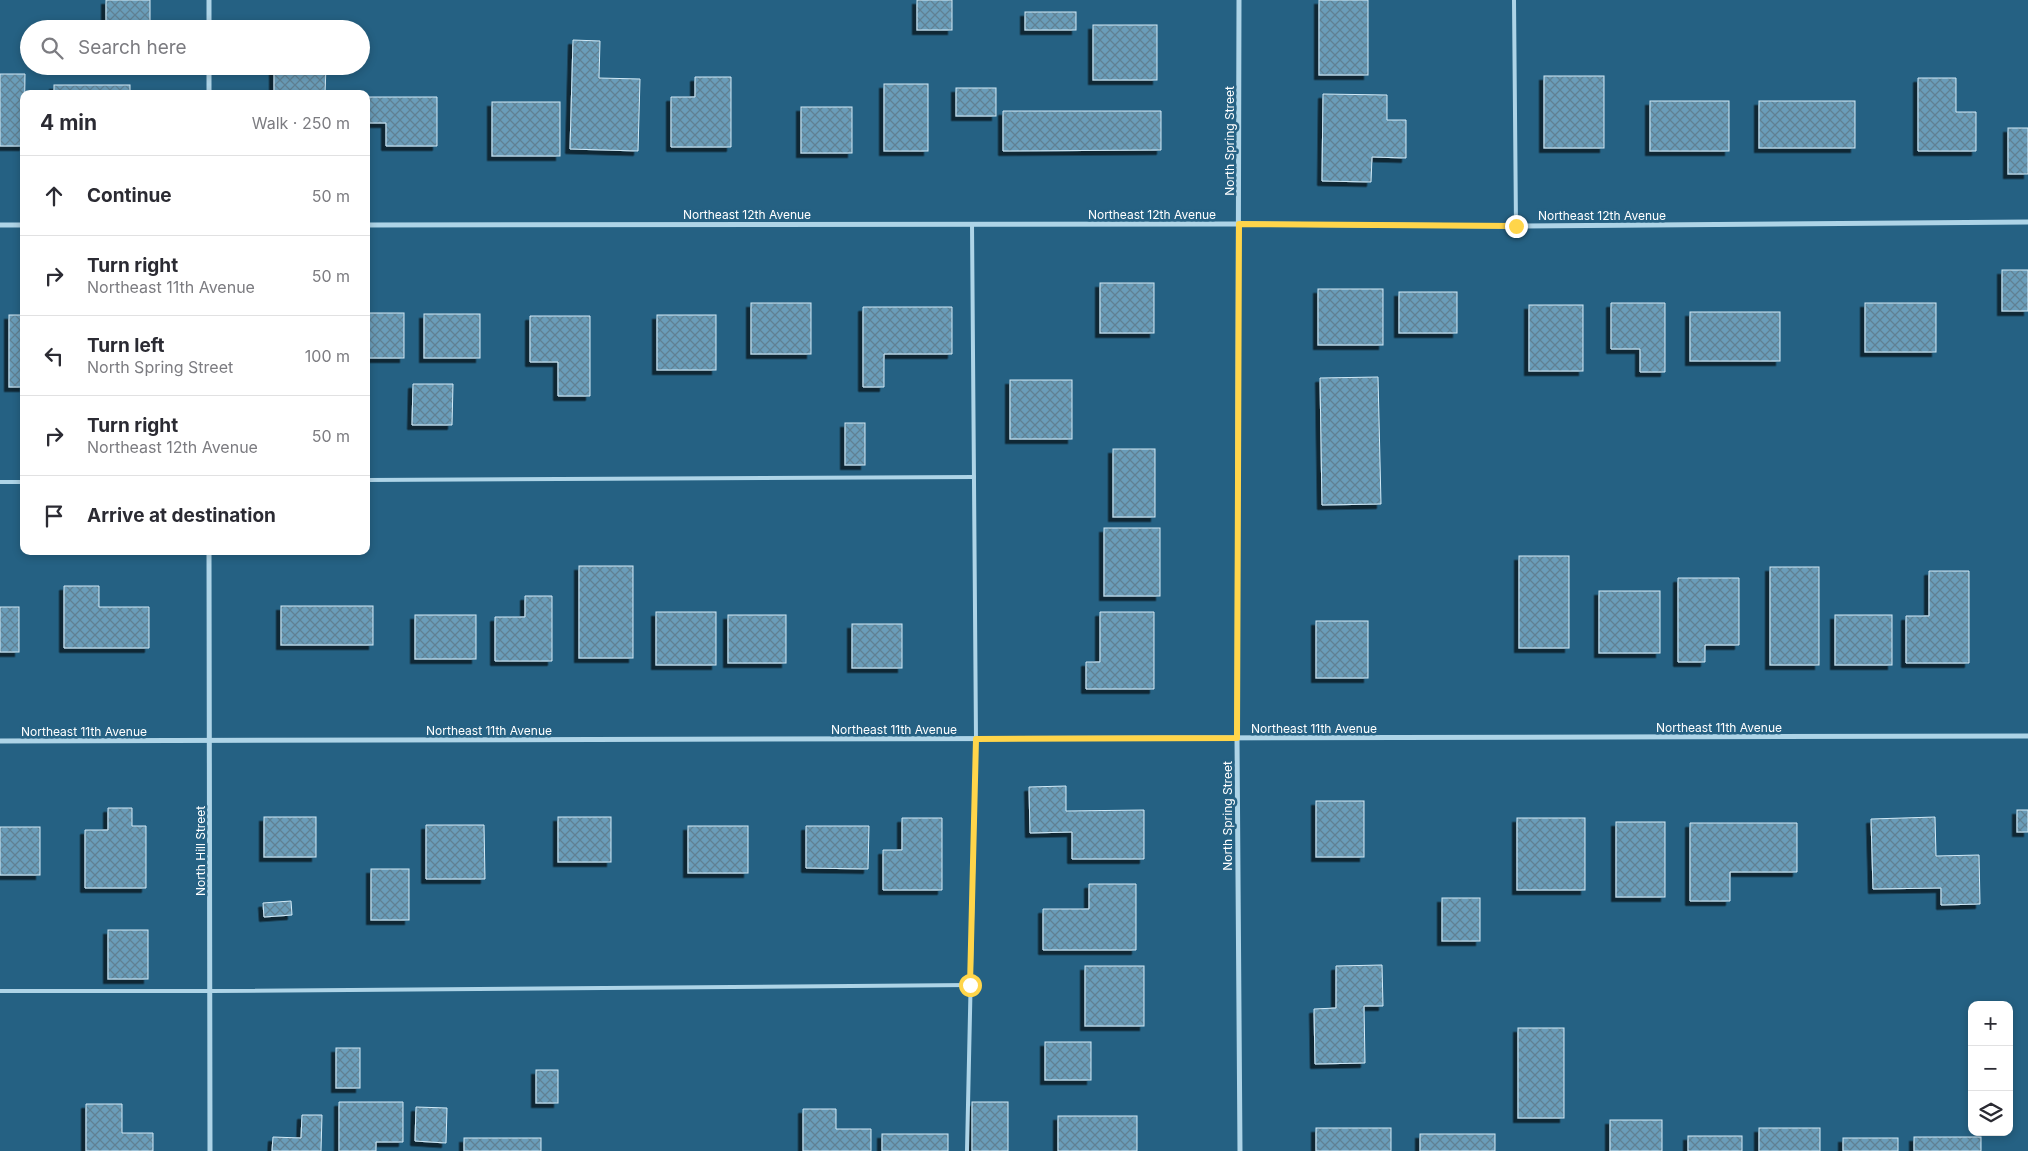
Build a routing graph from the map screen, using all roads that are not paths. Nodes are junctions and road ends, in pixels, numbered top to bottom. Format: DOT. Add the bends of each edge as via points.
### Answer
graph roads {
  1 [pos="209,0"];
  2 [pos="1238,0"];
  3 [pos="1514,0"];
  4 [pos="209,20"];
  5 [pos="209,75"];
  6 [pos="209,90"];
  7 [pos="2028,222"];
  8 [pos="972,224"];
  9 [pos="1239,224"];
  10 [pos="0,225"];
  11 [pos="20,225"];
  12 [pos="370,225"];
  13 [pos="1516,226"];
  14 [pos="974,477"];
  15 [pos="370,480"];
  16 [pos="0,482"];
  17 [pos="20,482"];
  18 [pos="209,555"];
  19 [pos="2028,736"];
  20 [pos="1237,738"];
  21 [pos="976,739"];
  22 [pos="0,741"];
  23 [pos="210,741"];
  24 [pos="970,985"];
  25 [pos="0,991"];
  26 [pos="211,991"];
  27 [pos="210,1151"];
  28 [pos="967,1151"];
  29 [pos="1240,1151"];
  1 -- 4 [label="street"];
  2 -- 9 [label="street, North Spring Street"];
  3 -- 13 [label="lane"];
  5 -- 6 [label="street"];
  7 -- 13 [label="street, Northeast 12th Avenue"];
  8 -- 9 [label="street, Northeast 12th Avenue"];
  8 -- 12 [label="street, Northeast 12th Avenue"];
  8 -- 14 [label="lane"];
  9 -- 13 [label="street, Northeast 12th Avenue"];
  9 -- 20 [label="street, North Spring Street"];
  10 -- 11 [label="street"];
  14 -- 15 [label="lane"];
  14 -- 21 [label="lane"];
  16 -- 17 [label="lane"];
  18 -- 23 [label="street, North Hill Street"];
  19 -- 20 [label="street, Northeast 11th Avenue"];
  20 -- 21 [label="street, Northeast 11th Avenue"];
  20 -- 29 [label="street, North Spring Street"];
  21 -- 23 [label="street, Northeast 11th Avenue"];
  21 -- 24 [label="lane"];
  22 -- 23 [label="street, Northeast 11th Avenue"];
  23 -- 26 [label="street, North Hill Street"];
  24 -- 26 [label="lane"];
  24 -- 28 [label="lane"];
  25 -- 26 [label="lane"];
  26 -- 27 [label="street, North Hill Street"];
}
